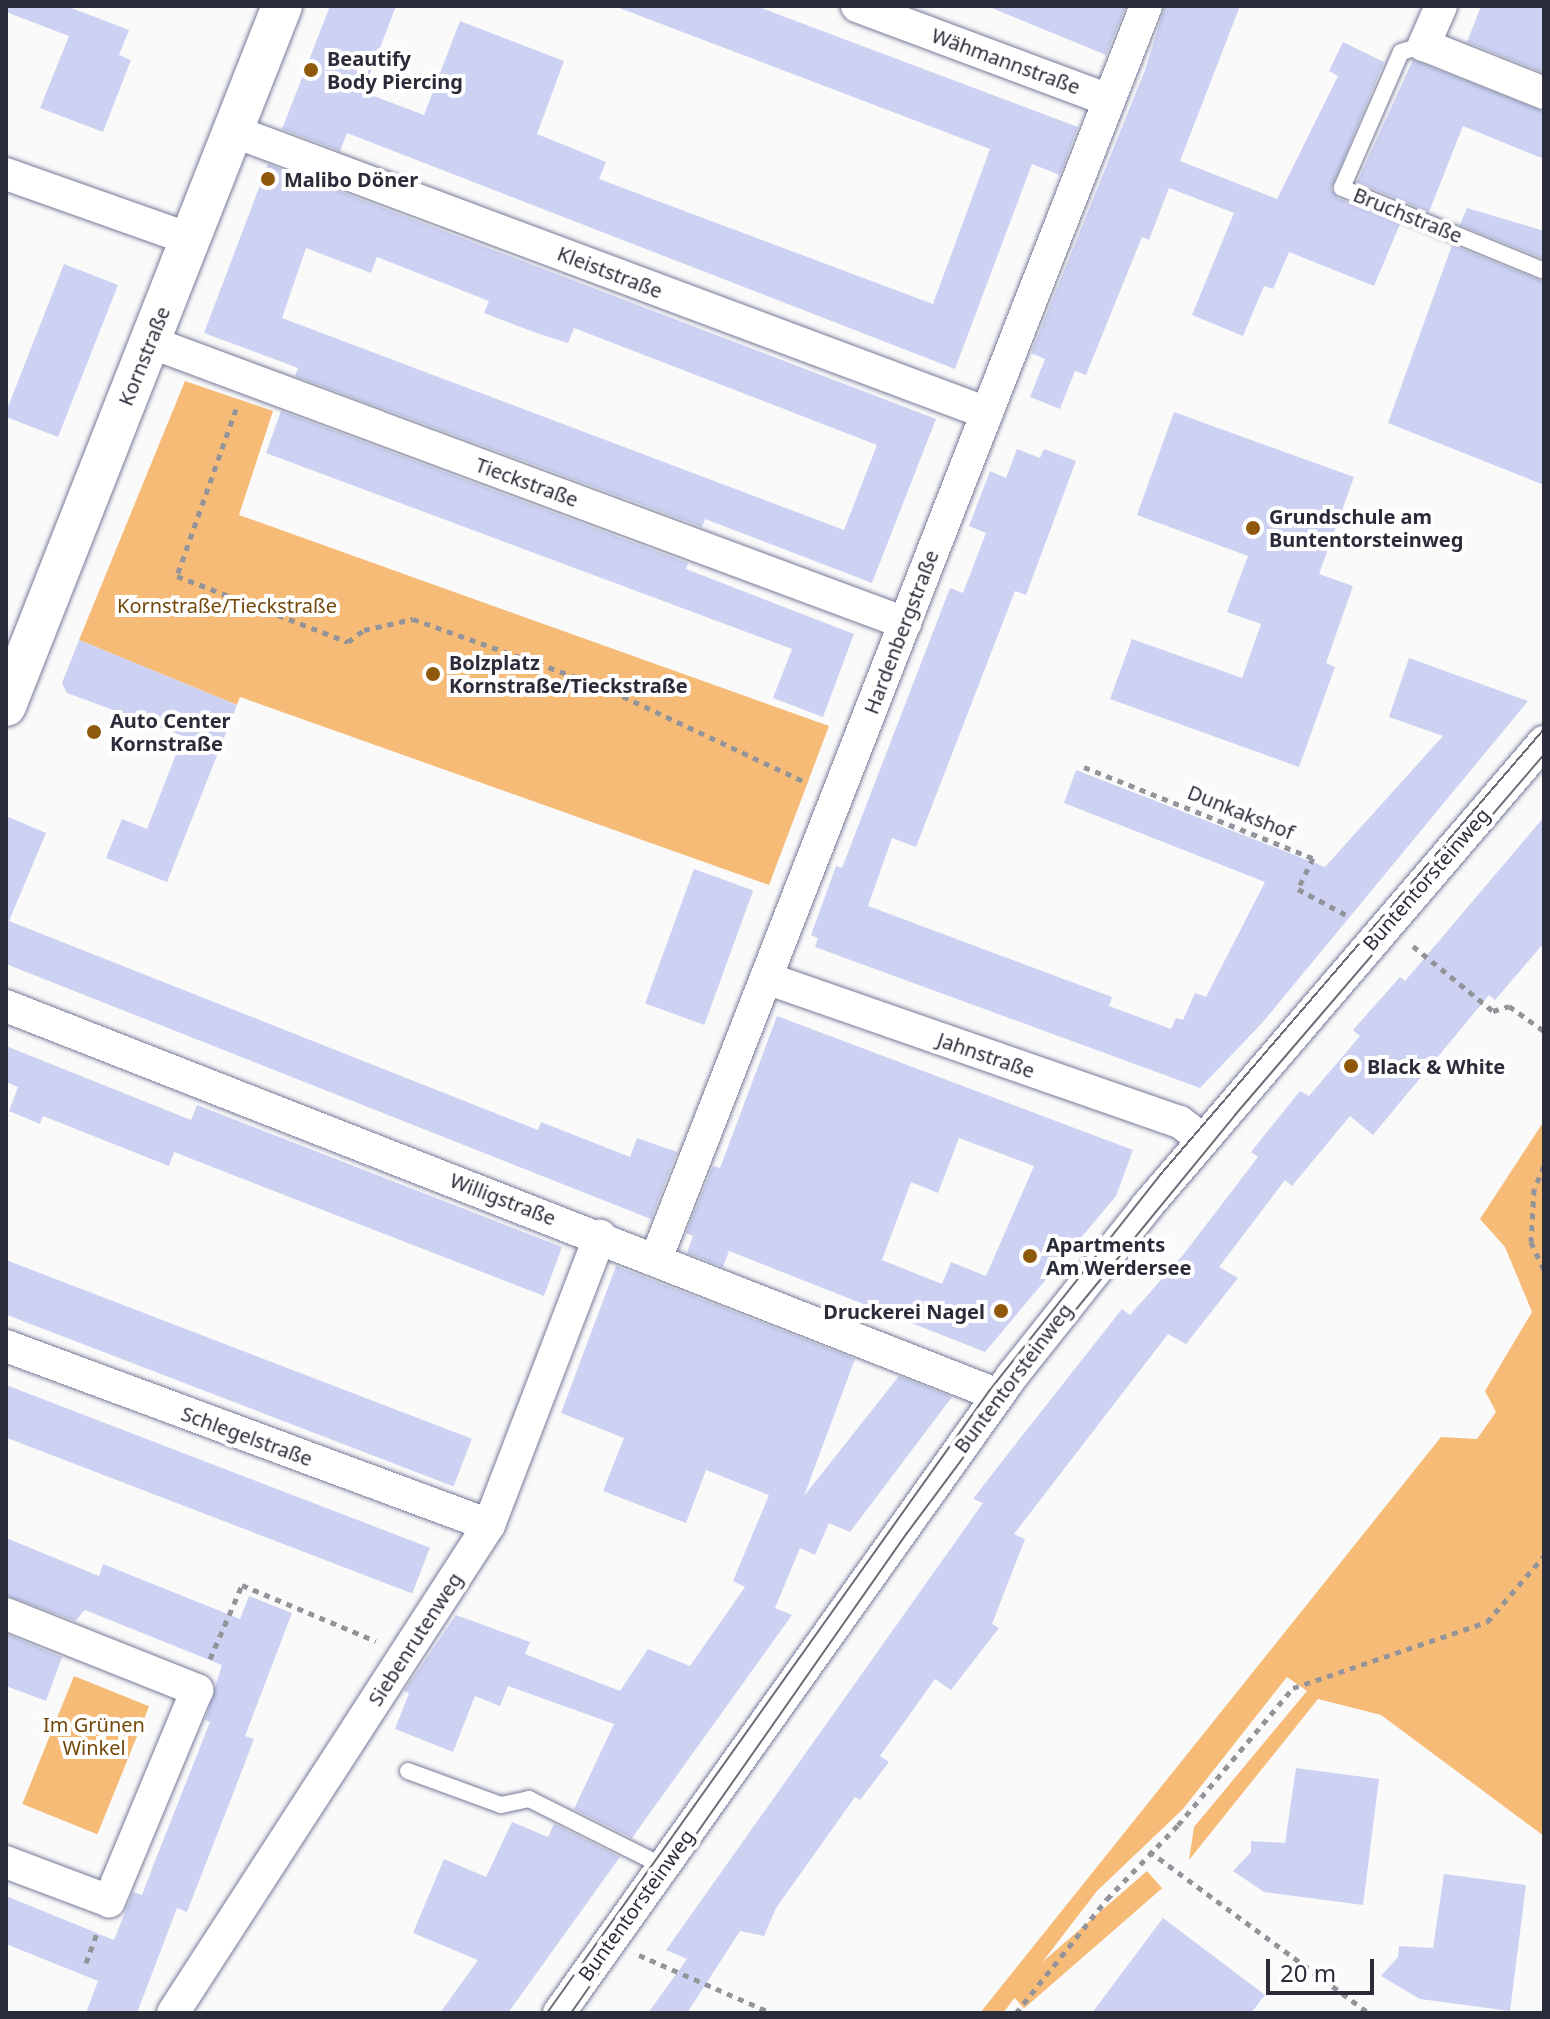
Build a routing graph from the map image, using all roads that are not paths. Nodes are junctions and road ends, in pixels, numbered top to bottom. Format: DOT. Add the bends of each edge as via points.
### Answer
graph roads {
  1 [pos="282,6"];
  2 [pos="857,6"];
  3 [pos="1146,6"];
  4 [pos="1441,6"];
  5 [pos="1424,45"];
  6 [pos="1544,93"];
  7 [pos="1109,100"];
  8 [pos="233,131"];
  9 [pos="6,174"];
  10 [pos="190,239"];
  11 [pos="1544,271"];
  12 [pos="150,342"];
  13 [pos="987,413"];
  14 [pos="905,623"];
  15 [pos="6,706"];
  16 [pos="1544,742"];
  17 [pos="766,978"];
  18 [pos="6,1006"];
  19 [pos="1203,1140"];
  20 [pos="600,1236"];
  21 [pos="656,1259"];
  22 [pos="6,1346"];
  23 [pos="998,1395"];
  24 [pos="489,1525"];
  25 [pos="6,1614"];
  26 [pos="408,1771"];
  27 [pos="6,1862"];
  28 [pos="665,1867"];
  29 [pos="173,2013"];
  30 [pos="559,2013"];
  1 -- 8 [label="street, Kornstraße"];
  2 -- 7 [label="street, Wähmannstraße"];
  3 -- 7 [label="street, Hardenbergstraße"];
  4 -- 5 [label="street"];
  5 -- 6 [label="street"];
  5 -- 11 [label="lane, Bruchstraße" via="1401,52 1342,188"];
  7 -- 13 [label="street, Hardenbergstraße"];
  8 -- 10 [label="street, Kornstraße"];
  8 -- 13 [label="street, Kleiststraße"];
  9 -- 10 [label="street"];
  10 -- 12 [label="street, Kornstraße"];
  12 -- 14 [label="street, Tieckstraße"];
  12 -- 15 [label="street, Kornstraße"];
  13 -- 14 [label="street, Hardenbergstraße"];
  14 -- 17 [label="street, Hardenbergstraße"];
  16 -- 19 [label="street, Buntentorsteinweg"];
  17 -- 19 [label="street, Jahnstraße" via="1180,1122"];
  17 -- 21 [label="street, Hardenbergstraße"];
  18 -- 20 [label="street, Willigstraße"];
  19 -- 23 [label="street, Buntentorsteinweg"];
  20 -- 21 [label="street, Willigstraße"];
  20 -- 24 [label="street, Siebenrutenweg"];
  21 -- 23 [label="street, Willigstraße"];
  22 -- 24 [label="street, Schlegelstraße"];
  23 -- 28 [label="street, Buntentorsteinweg"];
  24 -- 29 [label="street, Siebenrutenweg"];
  25 -- 27 [label="street" via="197,1690 109,1901"];
  26 -- 28 [label="lane" via="501,1805 529,1799"];
  28 -- 30 [label="street, Buntentorsteinweg"];
}
